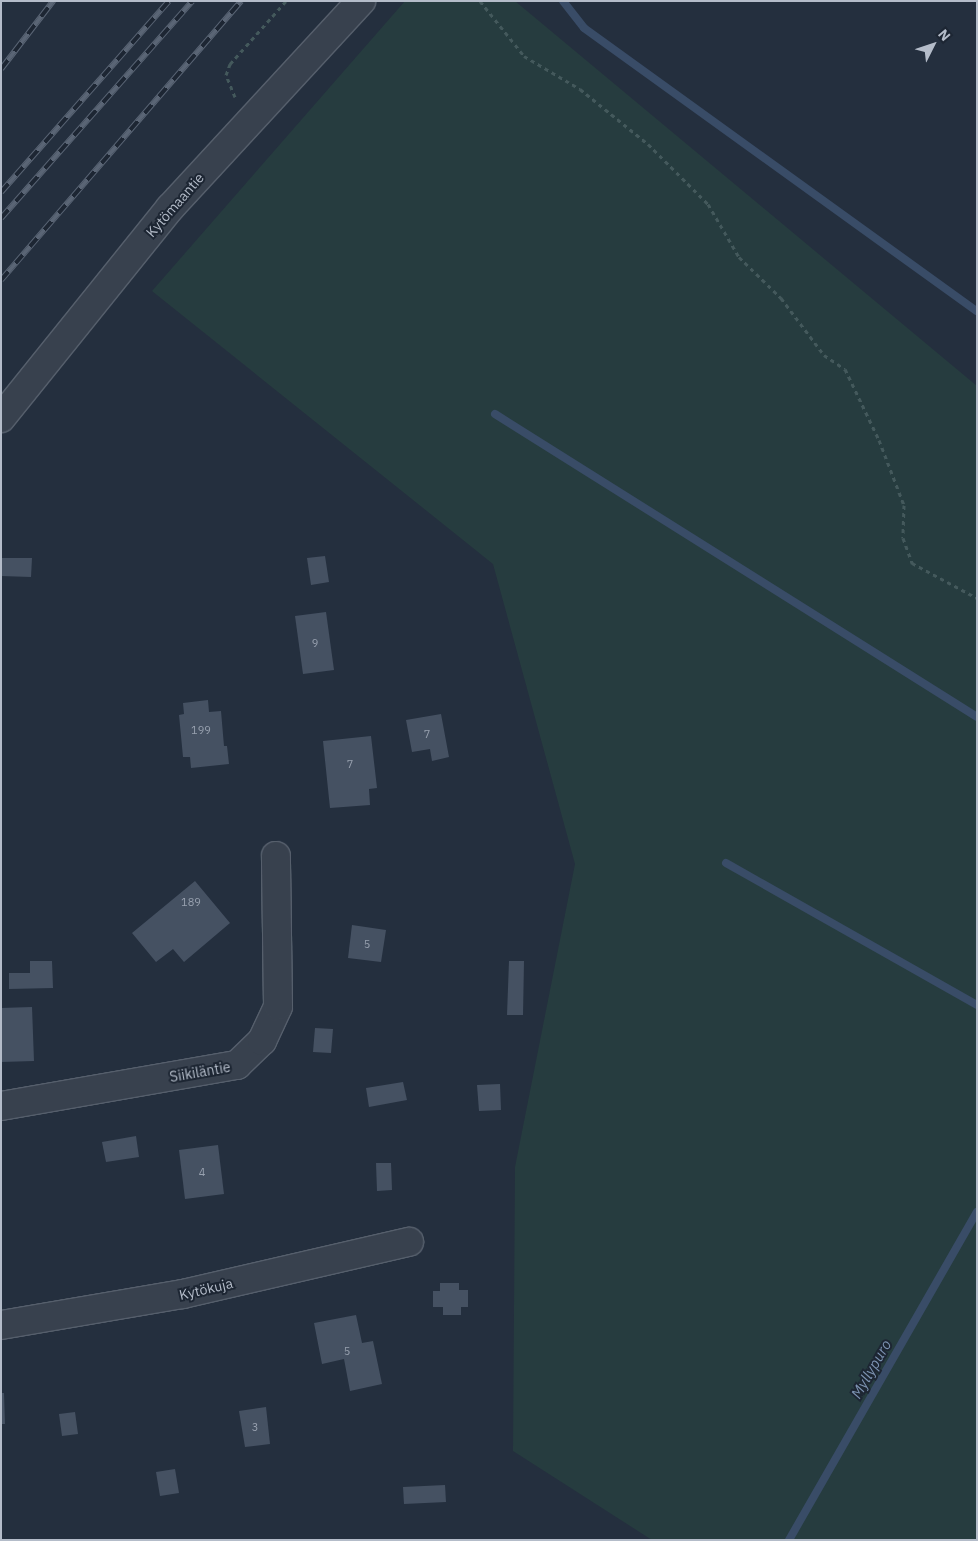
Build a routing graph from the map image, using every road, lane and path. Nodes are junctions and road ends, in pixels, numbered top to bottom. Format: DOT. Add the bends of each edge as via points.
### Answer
graph roads {
  1 [pos="286,1"];
  2 [pos="362,1"];
  3 [pos="480,1"];
  4 [pos="247,125"];
  5 [pos="1,418"];
  6 [pos="977,598"];
  7 [pos="276,856"];
  8 [pos="1,1106"];
  9 [pos="409,1242"];
  10 [pos="1,1324"];
  1 -- 4 [label="path" via="230,64 226,75"];
  2 -- 4 [label="street, Kytömaantie"];
  3 -- 6 [label="path" via="524,56 580,89 648,144 701,198 739,257 781,298 824,355 845,369 879,440 904,505 904,538 912,563"];
  4 -- 5 [label="street, Kytömaantie" via="170,208"];
  7 -- 8 [label="street, Siikiläntie" via="278,1006 262,1041 237,1065"];
  9 -- 10 [label="street, Kytökuja" via="183,1294"];
}
